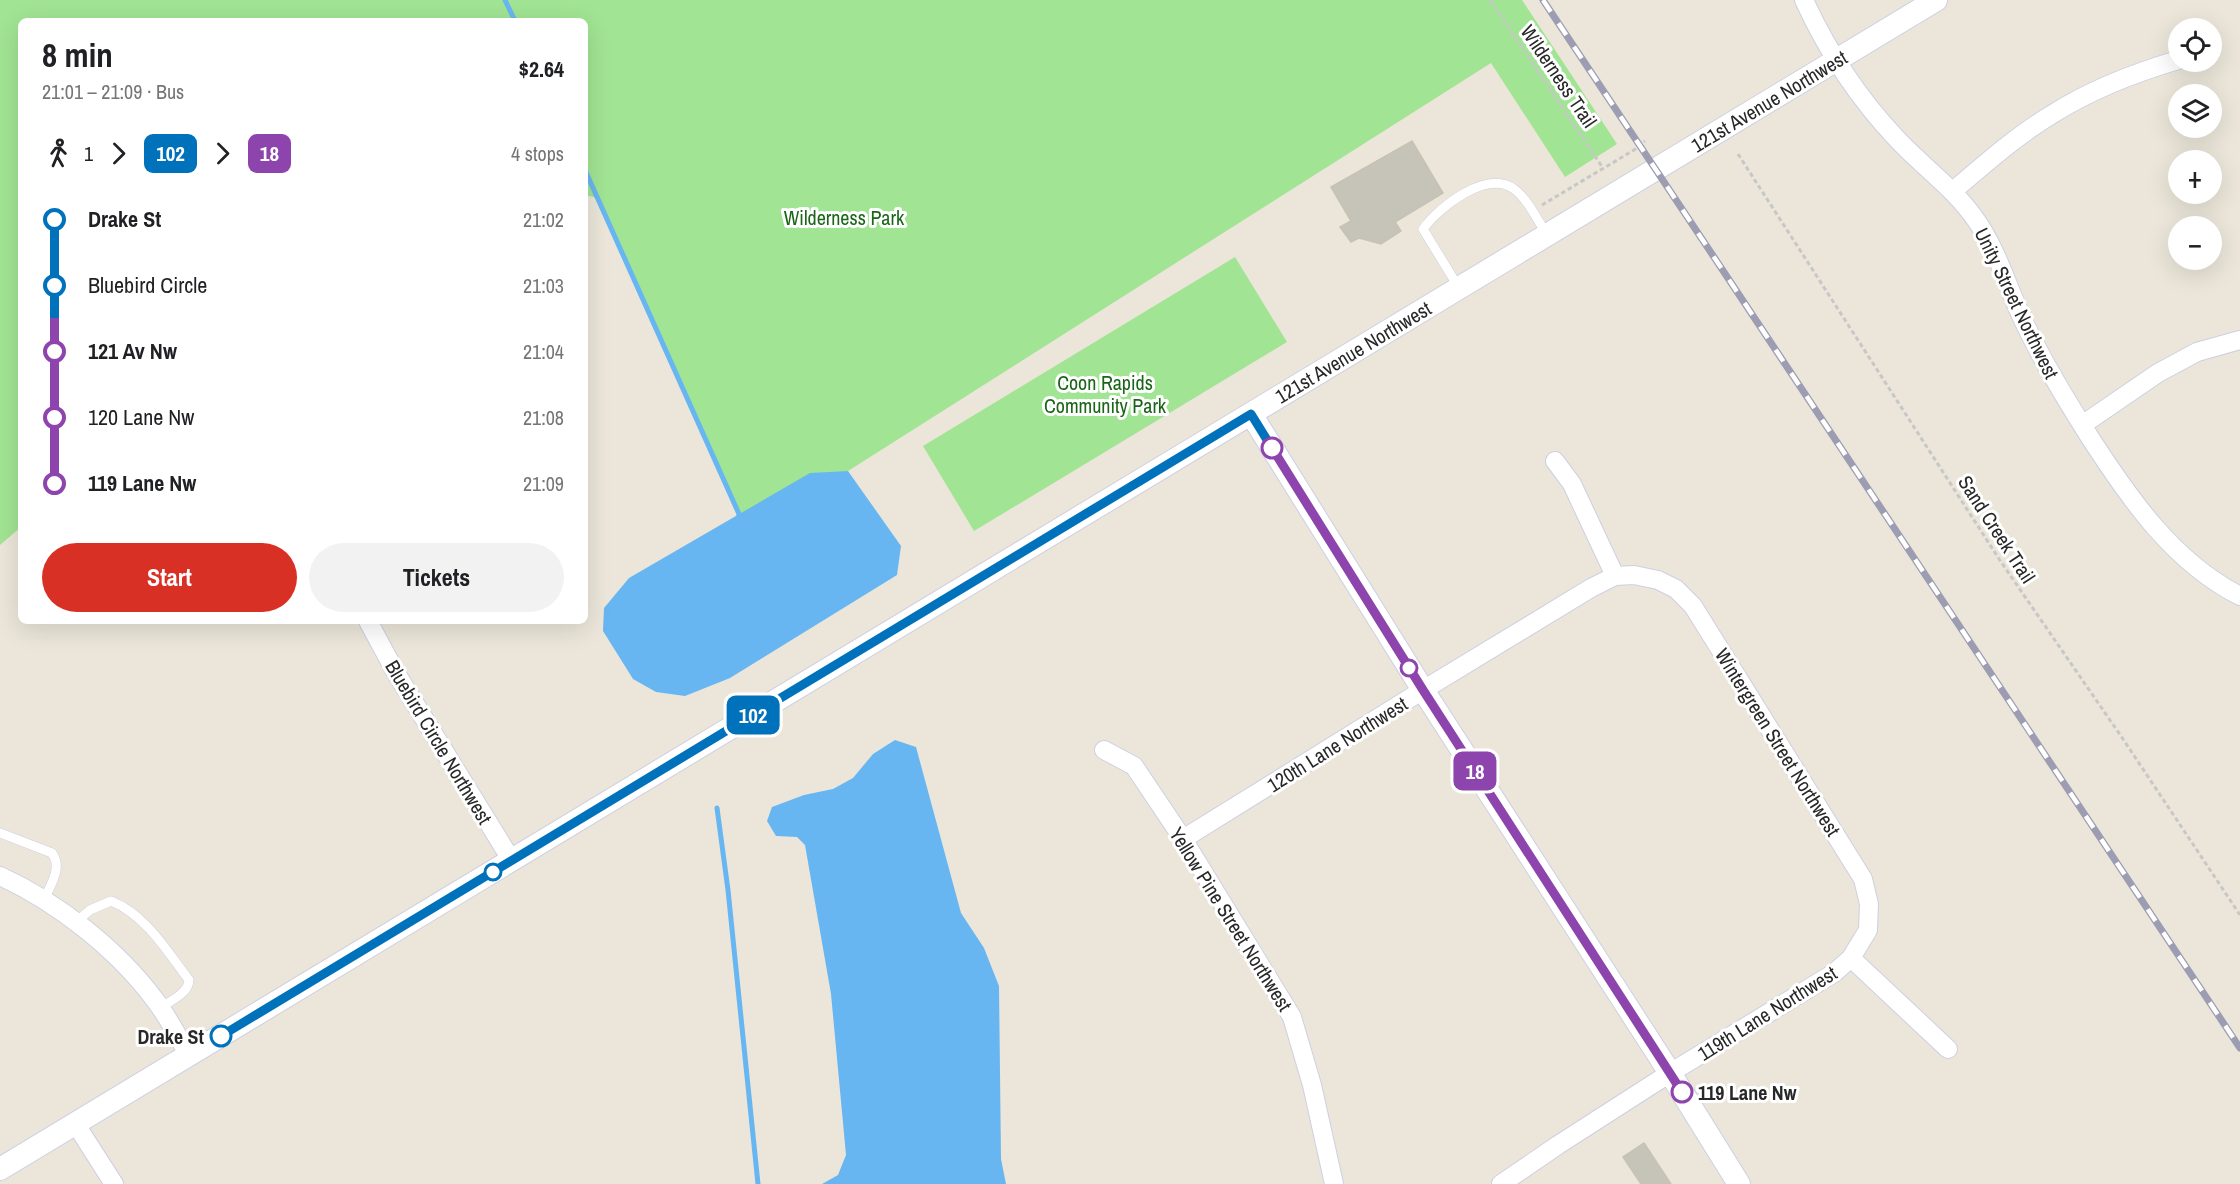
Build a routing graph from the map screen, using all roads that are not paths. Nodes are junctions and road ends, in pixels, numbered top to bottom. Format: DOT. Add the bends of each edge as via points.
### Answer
graph roads {
  1 [pos="1804,0"];
  2 [pos="1936,0"];
  3 [pos="1838,60"];
  4 [pos="2168,63"];
  5 [pos="1953,191"];
  6 [pos="1547,235"];
  7 [pos="1460,288"];
  8 [pos="2240,340"];
  9 [pos="1251,414"];
  10 [pos="2082,425"];
  11 [pos="1555,461"];
  12 [pos="1616,576"];
  13 [pos="2240,596"];
  14 [pos="370,624"];
  15 [pos="1423,690"];
  16 [pos="1104,750"];
  17 [pos="0,833"];
  18 [pos="1183,839"];
  19 [pos="512,861"];
  20 [pos="0,876"];
  21 [pos="44,900"];
  22 [pos="76,922"];
  23 [pos="1851,958"];
  24 [pos="160,1008"];
  25 [pos="1948,1049"];
  26 [pos="189,1055"];
  27 [pos="1670,1073"];
  28 [pos="75,1123"];
  29 [pos="0,1169"];
  30 [pos="114,1184"];
  31 [pos="1334,1184"];
  32 [pos="1501,1184"];
  33 [pos="1739,1184"];
  1 -- 3 [label="street, Unity Street Northwest"];
  2 -- 3 [label="street, 121st Avenue Northwest"];
  3 -- 5 [label="street, Unity Street Northwest" via="1878,118"];
  3 -- 6 [label="street, 121st Avenue Northwest"];
  4 -- 5 [label="street" via="2097,90 2052,114"];
  5 -- 10 [label="street, Unity Street Northwest" via="1977,220 2042,360"];
  6 -- 7 [label="street, 121st Avenue Northwest"];
  6 -- 7 [label="lane" via="1514,189 1491,182 1480,185 1432,216 1423,229"];
  7 -- 9 [label="street, 121st Avenue Northwest"];
  8 -- 10 [label="street" via="2198,352 2158,373"];
  9 -- 15 [label="street"];
  9 -- 19 [label="street, 121st Avenue Northwest"];
  10 -- 13 [label="street, Unity Street Northwest" via="2125,491 2168,543"];
  11 -- 12 [label="street" via="1572,484"];
  12 -- 15 [label="street, 120th Lane Northwest"];
  12 -- 23 [label="street, Wintergreen Street Northwest" via="1658,580 1676,589 1693,606 1845,849 1863,879 1869,904 1868,930"];
  14 -- 19 [label="street, Bluebird Circle Northwest"];
  15 -- 18 [label="street, 120th Lane Northwest"];
  15 -- 27 [label="street"];
  16 -- 18 [label="street, Yellow Pine Street Northwest" via="1134,766"];
  17 -- 21 [label="lane" via="52,853 57,859 58,867"];
  18 -- 31 [label="street, Yellow Pine Street Northwest" via="1292,1017"];
  19 -- 26 [label="street, 121st Avenue Northwest"];
  20 -- 21 [label="street"];
  21 -- 22 [label="street"];
  22 -- 24 [label="street" via="120,961"];
  22 -- 24 [label="lane" via="90,910 111,901 127,908 152,932 189,980 186,989"];
  23 -- 25 [label="street"];
  23 -- 27 [label="street, 119th Lane Northwest" via="1834,973"];
  24 -- 26 [label="street"];
  26 -- 28 [label="street, 121st Avenue Northwest"];
  27 -- 32 [label="street, 119th Lane Northwest"];
  27 -- 33 [label="street"];
  28 -- 29 [label="street, 121st Avenue Northwest"];
  28 -- 30 [label="street"];
}
